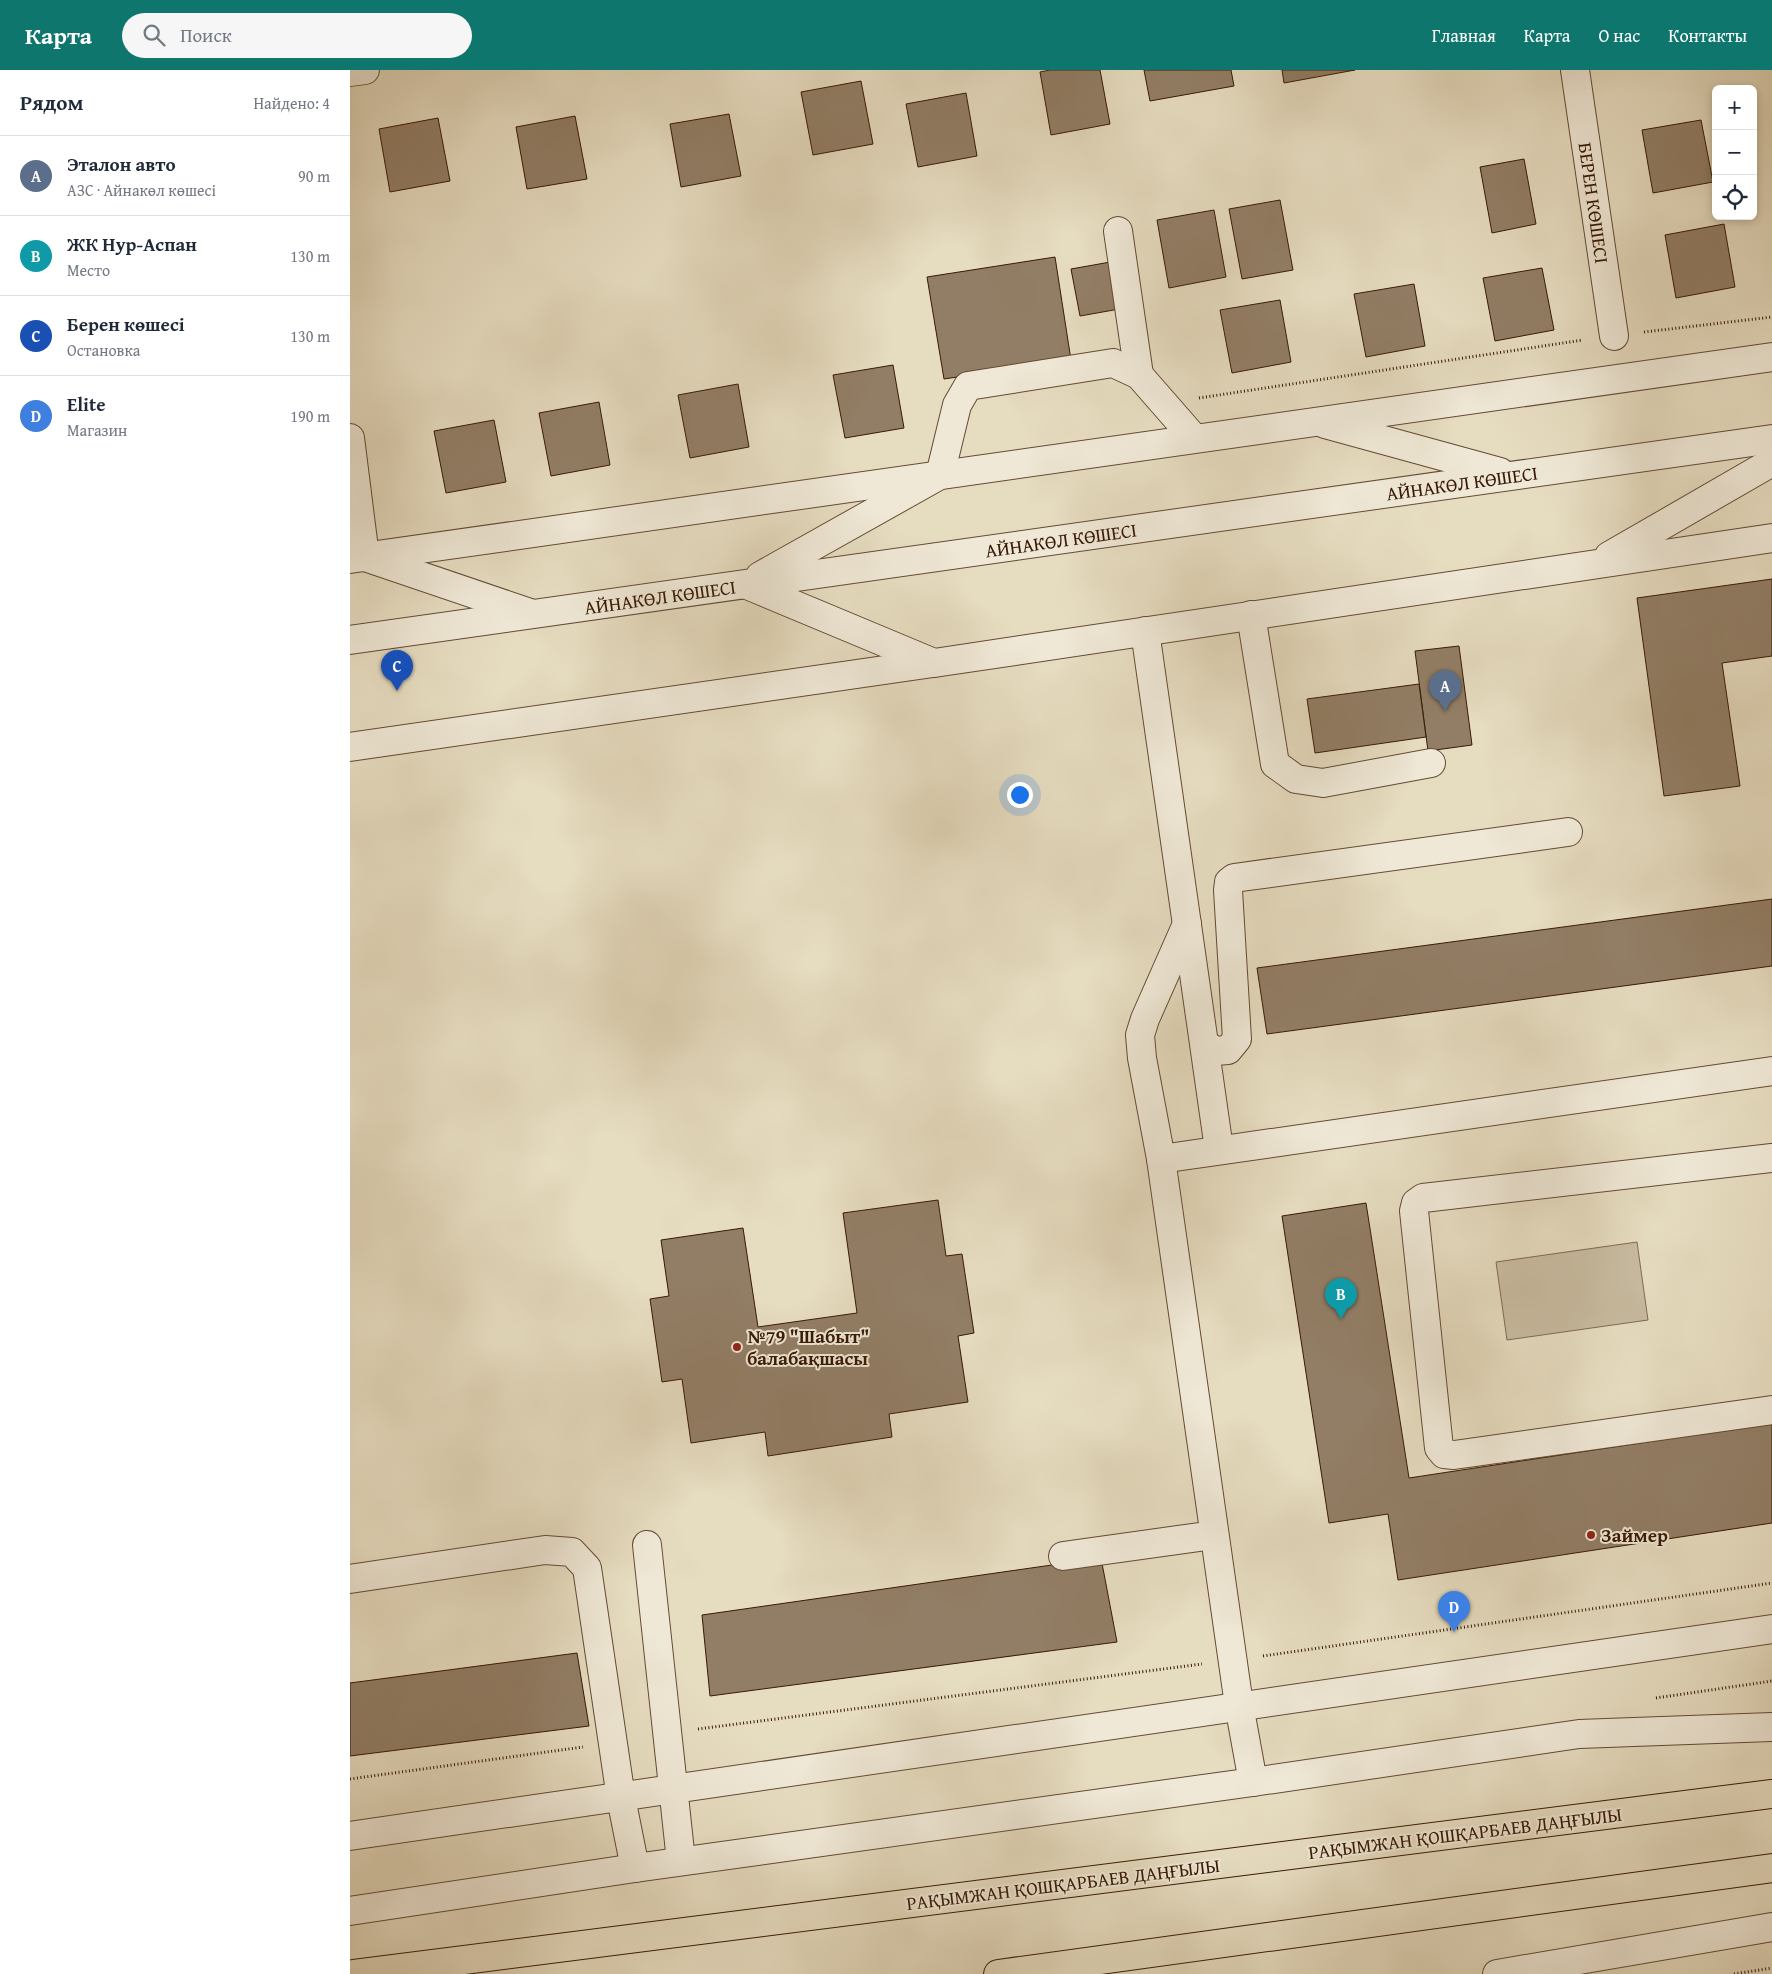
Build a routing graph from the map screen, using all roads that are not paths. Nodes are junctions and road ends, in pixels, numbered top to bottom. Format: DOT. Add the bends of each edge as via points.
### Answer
graph roads {
  1 [pos="365,70"];
  2 [pos="1575,70"];
  3 [pos="350,72"];
  4 [pos="1118,231"];
  5 [pos="1614,336"];
  6 [pos="1772,357"];
  7 [pos="1139,375"];
  8 [pos="1316,421"];
  9 [pos="350,438"];
  10 [pos="1194,438"];
  11 [pos="1772,439"];
  12 [pos="1772,462"];
  13 [pos="940,475"];
  14 [pos="1512,476"];
  15 [pos="1772,538"];
  16 [pos="358,558"];
  17 [pos="1596,563"];
  18 [pos="746,584"];
  19 [pos="534,614"];
  20 [pos="1251,615"];
  21 [pos="1146,631"];
  22 [pos="350,640"];
  23 [pos="934,663"];
  24 [pos="350,747"];
  25 [pos="1431,763"];
  26 [pos="1568,832"];
  27 [pos="1188,924"];
  28 [pos="1206,1044"];
  29 [pos="1772,1071"];
  30 [pos="1219,1149"];
  31 [pos="1772,1158"];
  32 [pos="1161,1159"];
  33 [pos="1772,1410"];
  34 [pos="1214,1535"];
  35 [pos="647,1545"];
  36 [pos="1063,1556"];
  37 [pos="350,1579"];
  38 [pos="1772,1629"];
  39 [pos="1239,1705"];
  40 [pos="1772,1727"];
  41 [pos="1253,1782"];
  42 [pos="674,1788"];
  43 [pos="1772,1794"];
  44 [pos="621,1798"];
  45 [pos="350,1836"];
  46 [pos="682,1861"];
  47 [pos="635,1868"];
  48 [pos="1772,1868"];
  49 [pos="350,1910"];
  50 [pos="1772,1928"];
  51 [pos="354,1974"];
  52 [pos="998,1974"];
  53 [pos="1497,1974"];
  1 -- 3 [label="street"];
  2 -- 5 [label="street, БЕРЕН КӨШЕСІ"];
  4 -- 7 [label="street"];
  6 -- 8 [label="street"];
  7 -- 10 [label="street"];
  7 -- 13 [label="street" via="1113,363 968,386 956,404"];
  8 -- 10 [label="street"];
  8 -- 14 [label="street"];
  9 -- 16 [label="street"];
  10 -- 13 [label="street"];
  11 -- 14 [label="street, АЙНАКӨЛ КӨШЕСІ"];
  12 -- 17 [label="street"];
  13 -- 16 [label="street"];
  13 -- 18 [label="street"];
  14 -- 18 [label="street, АЙНАКӨЛ КӨШЕСІ"];
  15 -- 17 [label="street"];
  16 -- 19 [label="street"];
  17 -- 20 [label="street"];
  18 -- 19 [label="street, АЙНАКӨЛ КӨШЕСІ"];
  18 -- 23 [label="street"];
  19 -- 22 [label="street, АЙНАКӨЛ КӨШЕСІ"];
  20 -- 21 [label="street"];
  20 -- 25 [label="street" via="1275,764 1296,779 1322,783"];
  21 -- 23 [label="street"];
  21 -- 27 [label="street"];
  23 -- 24 [label="street"];
  26 -- 28 [label="street" via="1234,878 1228,882 1228,890 1237,1040 1228,1050 1216,1051"];
  27 -- 28 [label="street"];
  27 -- 32 [label="street" via="1140,1035"];
  28 -- 30 [label="street"];
  29 -- 30 [label="street"];
  30 -- 32 [label="street"];
  31 -- 33 [label="street" via="1423,1198 1416,1203 1414,1212 1439,1448 1444,1454"];
  32 -- 34 [label="street"];
  34 -- 36 [label="street"];
  34 -- 39 [label="street"];
  35 -- 42 [label="street"];
  37 -- 44 [label="street" via="545,1550 572,1552 587,1568"];
  38 -- 39 [label="street"];
  39 -- 41 [label="street"];
  39 -- 42 [label="street"];
  40 -- 41 [label="street" via="1579,1734"];
  41 -- 46 [label="street"];
  42 -- 44 [label="street"];
  42 -- 46 [label="street"];
  43 -- 51 [label="main road, РАҚЫМЖАН ҚОШҚАРБАЕВ ДАҢҒЫЛЫ"];
  44 -- 45 [label="street"];
  44 -- 47 [label="street"];
  46 -- 47 [label="street"];
  47 -- 49 [label="street"];
  48 -- 52 [label="main road"];
  50 -- 53 [label="street"];
}
